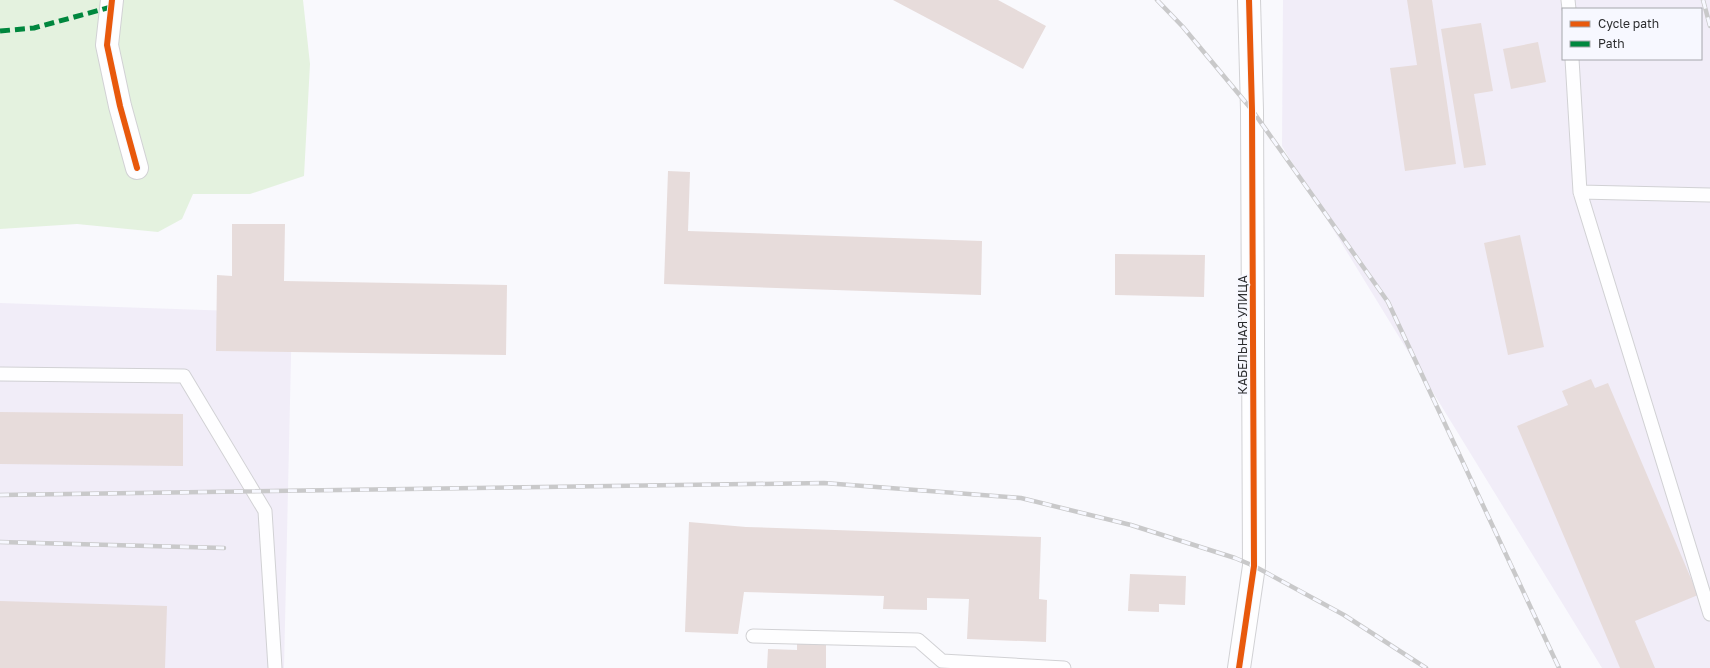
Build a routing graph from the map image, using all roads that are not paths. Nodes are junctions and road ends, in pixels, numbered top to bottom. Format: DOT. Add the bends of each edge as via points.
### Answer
graph roads {
  1 [pos="112,0"];
  2 [pos="1249,0"];
  3 [pos="1572,60"];
  4 [pos="137,168"];
  5 [pos="1580,192"];
  6 [pos="1710,195"];
  7 [pos="0,374"];
  8 [pos="1710,614"];
  9 [pos="753,636"];
  10 [pos="942,664"];
  11 [pos="275,668"];
  12 [pos="1064,668"];
  13 [pos="1239,668"];
  1 -- 4 [label="street" via="107,45"];
  2 -- 13 [label="street, КАБЕЛЬНАЯ УЛИЦА" via="1252,110 1254,566"];
  3 -- 5 [label="lane"];
  5 -- 6 [label="lane"];
  5 -- 8 [label="lane"];
  7 -- 11 [label="lane" via="184,376 265,511"];
  9 -- 10 [label="lane" via="918,640"];
  10 -- 12 [label="lane"];
}
